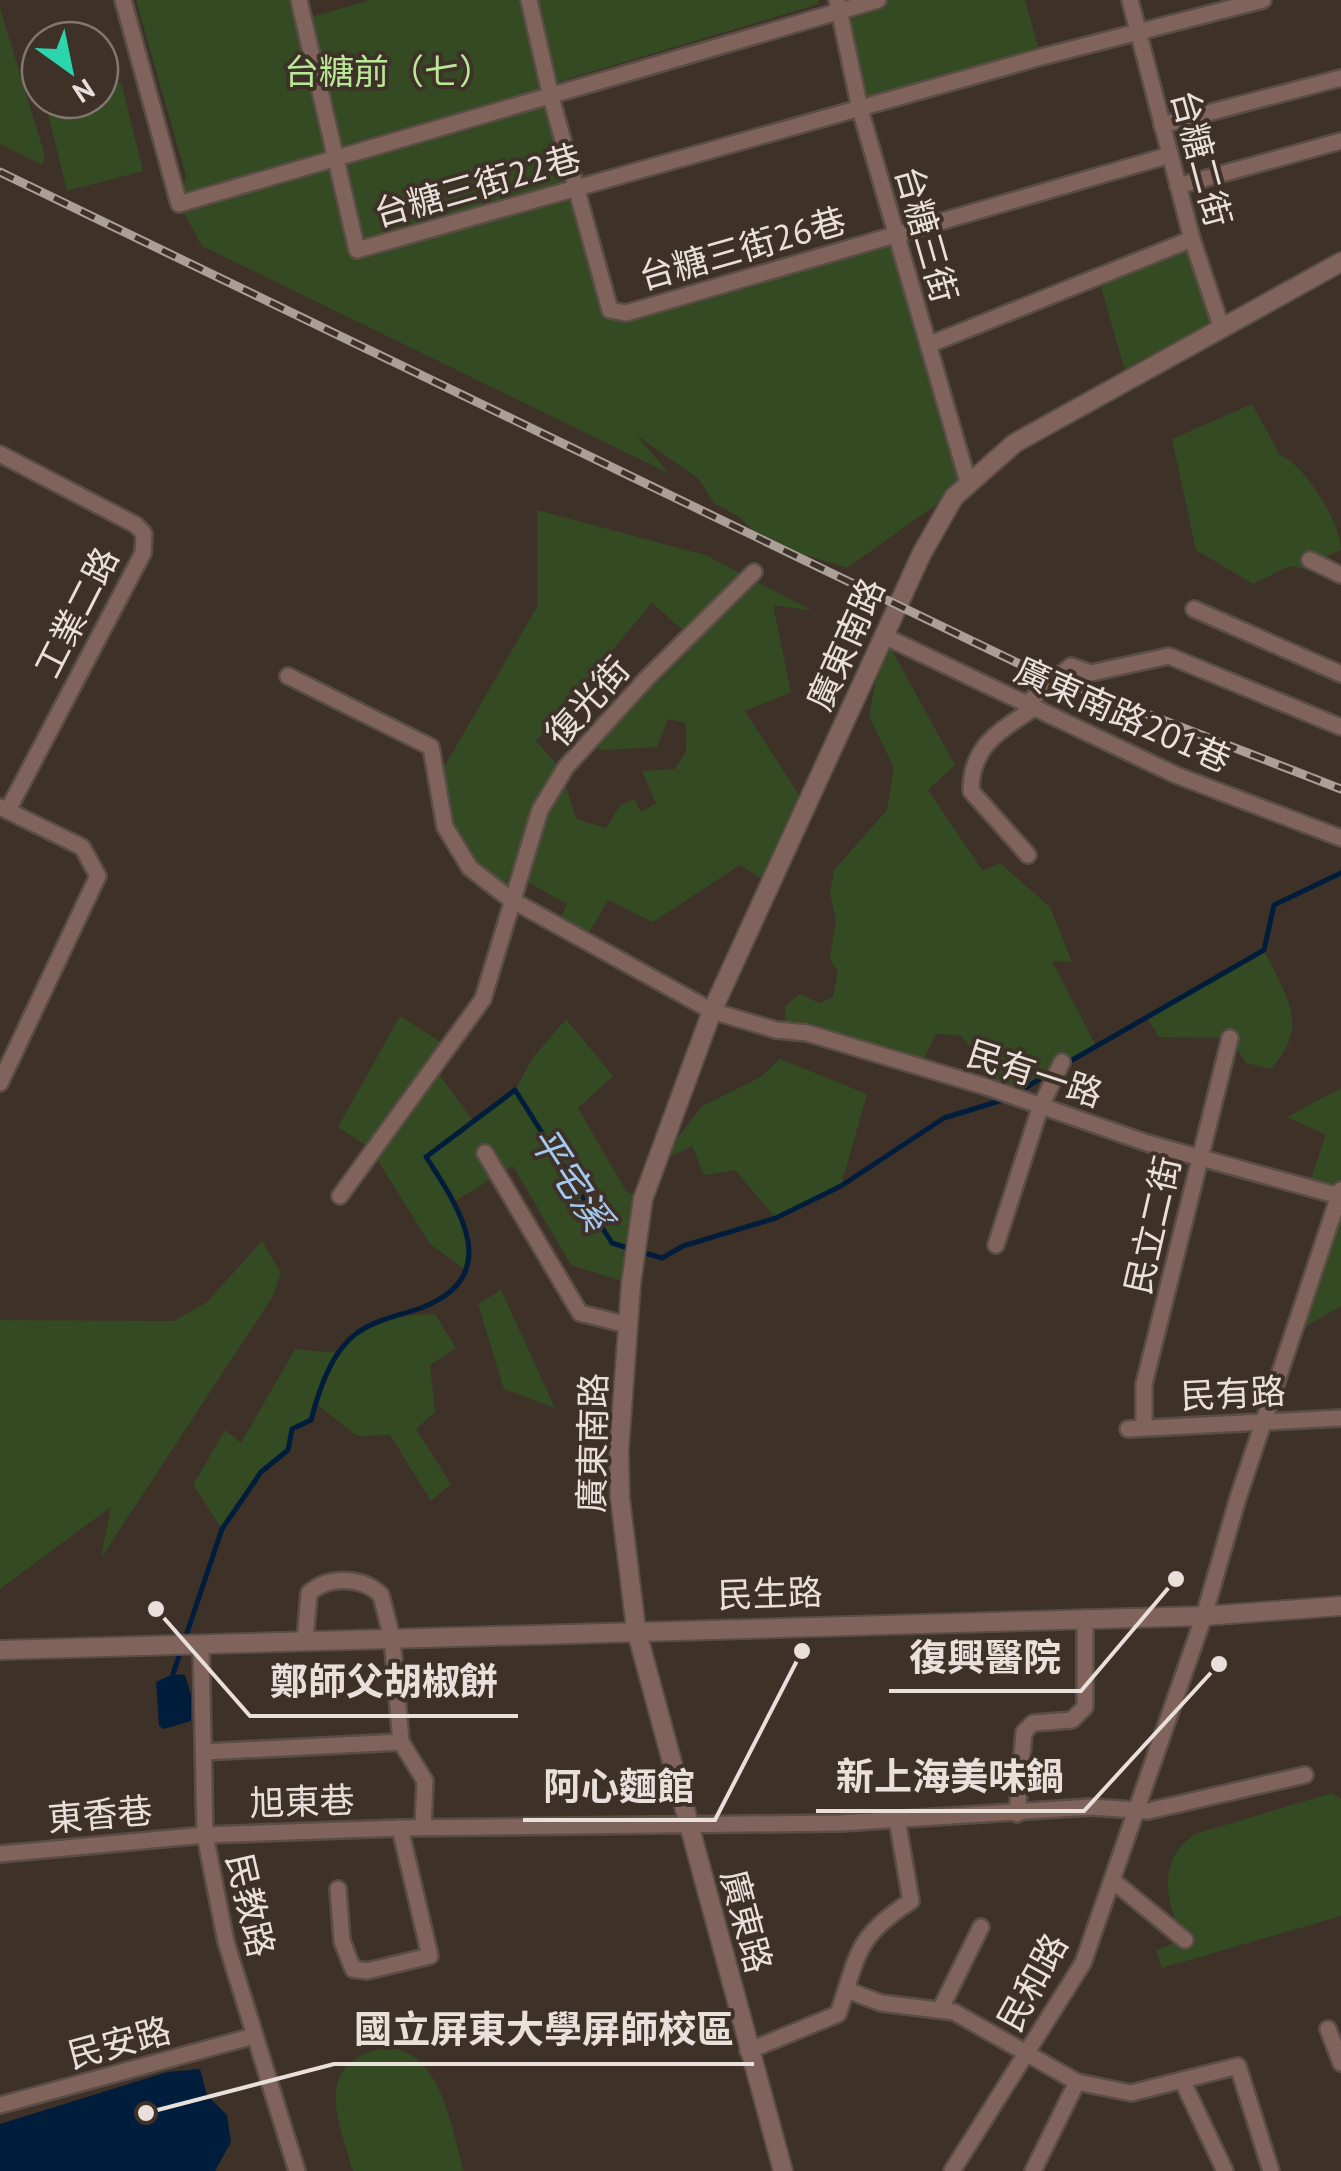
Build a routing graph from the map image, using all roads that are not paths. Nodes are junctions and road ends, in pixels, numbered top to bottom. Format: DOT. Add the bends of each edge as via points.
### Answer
graph roads {
  1 [pos="122,0"];
  2 [pos="299,0"];
  3 [pos="529,0"];
  4 [pos="878,0"];
  5 [pos="1130,0"];
  6 [pos="1263,0"];
  7 [pos="838,5"];
  8 [pos="1138,33"];
  9 [pos="1341,78"];
  10 [pos="550,97"];
  11 [pos="860,108"];
  12 [pos="1162,125"];
  13 [pos="1341,141"];
  14 [pos="1170,155"];
  15 [pos="336,159"];
  16 [pos="1178,186"];
  17 [pos="576,189"];
  18 [pos="895,235"];
  19 [pos="1192,239"];
  20 [pos="1341,262"];
  21 [pos="1222,330"];
  22 [pos="928,344"];
  23 [pos="0,454"];
  24 [pos="968,482"];
  25 [pos="1310,560"];
  26 [pos="754,572"];
  27 [pos="1341,575"];
  28 [pos="1194,609"];
  29 [pos="884,636"];
  30 [pos="1341,674"];
  31 [pos="288,676"];
  32 [pos="1030,706"];
  33 [pos="1341,727"];
  34 [pos="4,809"];
  35 [pos="1341,838"];
  36 [pos="1028,856"];
  37 [pos="510,899"];
  38 [pos="712,1011"];
  39 [pos="1230,1038"];
  40 [pos="1062,1062"];
  41 [pos="0,1083"];
  42 [pos="1040,1108"];
  43 [pos="484,1153"];
  44 [pos="1198,1154"];
  45 [pos="340,1196"];
  46 [pos="1340,1198"];
  47 [pos="996,1246"];
  48 [pos="628,1325"];
  49 [pos="1341,1418"];
  50 [pos="1265,1420"];
  51 [pos="1136,1428"];
  52 [pos="1341,1606"];
  53 [pos="1204,1616"];
  54 [pos="1085,1618"];
  55 [pos="636,1630"];
  56 [pos="392,1638"];
  57 [pos="305,1641"];
  58 [pos="201,1644"];
  59 [pos="0,1650"];
  60 [pos="402,1742"];
  61 [pos="204,1752"];
  62 [pos="1304,1776"];
  63 [pos="1136,1808"];
  64 [pos="1017,1814"];
  65 [pos="898,1820"];
  66 [pos="688,1826"];
  67 [pos="423,1827"];
  68 [pos="400,1828"];
  69 [pos="205,1835"];
  70 [pos="0,1854"];
  71 [pos="1112,1880"];
  72 [pos="338,1890"];
  73 [pos="981,1927"];
  74 [pos="1186,1940"];
  75 [pos="846,1990"];
  76 [pos="940,2010"];
  77 [pos="1328,2030"];
  78 [pos="254,2036"];
  79 [pos="748,2051"];
  80 [pos="1028,2052"];
  81 [pos="1341,2063"];
  82 [pos="1182,2080"];
  83 [pos="1077,2082"];
  84 [pos="0,2105"];
  85 [pos="296,2171"];
  86 [pos="783,2171"];
  87 [pos="952,2171"];
  88 [pos="1033,2171"];
  89 [pos="1225,2171"];
  90 [pos="1271,2171"];
  1 -- 15 [label="street" via="179,204"];
  2 -- 15 [label="street, 台糖三街22巷"];
  3 -- 10 [label="street"];
  4 -- 7 [label="street"];
  5 -- 8 [label="street, 台糖二街"];
  6 -- 8 [label="street, 台糖三街22巷"];
  7 -- 10 [label="street"];
  7 -- 11 [label="street, 台糖三街"];
  8 -- 11 [label="street, 台糖三街22巷"];
  8 -- 12 [label="street, 台糖二街"];
  9 -- 12 [label="street"];
  10 -- 15 [label="street"];
  10 -- 17 [label="street"];
  11 -- 17 [label="street, 台糖三街22巷"];
  11 -- 18 [label="street, 台糖三街"];
  12 -- 14 [label="street, 台糖二街"];
  13 -- 16 [label="street"];
  14 -- 16 [label="street, 台糖二街"];
  14 -- 18 [label="street"];
  15 -- 17 [label="street, 台糖三街22巷" via="357,250"];
  16 -- 19 [label="street, 台糖二街"];
  17 -- 18 [label="street, 台糖三街26巷" via="610,310 626,313"];
  18 -- 22 [label="street, 台糖三街"];
  19 -- 21 [label="street, 台糖二街"];
  19 -- 22 [label="street"];
  20 -- 21 [label="street, 廣東南路"];
  21 -- 24 [label="street, 廣東南路" via="1015,443"];
  22 -- 24 [label="street, 台糖三街"];
  23 -- 34 [label="street, 工業二路" via="144,534 143,554"];
  24 -- 29 [label="street, 廣東南路" via="938,522"];
  25 -- 27 [label="street"];
  26 -- 37 [label="street, 復光街" via="566,768 540,810"];
  28 -- 30 [label="street"];
  29 -- 32 [label="street, 廣東南路201巷"];
  29 -- 38 [label="street, 廣東南路"];
  31 -- 37 [label="street" via="432,747 445,828 470,868"];
  32 -- 33 [label="street" via="1071,666 1091,673 1169,656"];
  32 -- 35 [label="street, 廣東南路201巷" via="1176,775"];
  32 -- 36 [label="street" via="984,742 971,772 971,791"];
  34 -- 41 [label="street" via="82,848 98,876"];
  37 -- 38 [label="street"];
  37 -- 45 [label="street, 復光街" via="483,1000"];
  38 -- 42 [label="street, 民有一路"];
  38 -- 48 [label="street, 廣東南路" via="654,1166 635,1250"];
  39 -- 44 [label="street, 民立二街"];
  40 -- 42 [label="street"];
  42 -- 44 [label="street, 民有一路"];
  42 -- 47 [label="street"];
  43 -- 48 [label="street" via="580,1312"];
  44 -- 46 [label="street, 民有一路"];
  44 -- 51 [label="street, 民立二街"];
  46 -- 50 [label="street, 民和路"];
  48 -- 55 [label="street, 廣東南路" via="620,1498"];
  49 -- 50 [label="street, 民有路"];
  50 -- 51 [label="street, 民有路"];
  50 -- 53 [label="street, 民和路"];
  52 -- 53 [label="street, 民生路"];
  53 -- 54 [label="street, 民生路"];
  53 -- 63 [label="street, 民和路"];
  54 -- 55 [label="street, 民生路"];
  54 -- 64 [label="street" via="1085,1706 1072,1720 1033,1723 1024,1732"];
  55 -- 56 [label="street, 民生路"];
  55 -- 66 [label="street, 廣東路"];
  56 -- 57 [label="street, 民生路"];
  56 -- 57 [label="street" via="380,1595 358,1581 328,1583 310,1593"];
  56 -- 60 [label="street"];
  57 -- 58 [label="street, 民生路"];
  58 -- 59 [label="street, 民生路"];
  58 -- 61 [label="street, 民教路"];
  60 -- 61 [label="street"];
  60 -- 67 [label="street" via="425,1781"];
  61 -- 69 [label="street, 民教路"];
  62 -- 63 [label="street, 旭東巷" via="1148,1811"];
  63 -- 64 [label="street, 旭東巷"];
  63 -- 71 [label="street, 民和路"];
  64 -- 65 [label="street, 旭東巷"];
  65 -- 66 [label="street, 旭東巷"];
  65 -- 75 [label="street" via="911,1901 874,1925 852,1963"];
  66 -- 67 [label="street, 旭東巷"];
  66 -- 79 [label="street, 廣東路"];
  67 -- 68 [label="street, 旭東巷"];
  68 -- 69 [label="street, 旭東巷"];
  68 -- 72 [label="street, 旭東巷" via="430,1956 367,1971 353,1968 342,1941"];
  69 -- 70 [label="street, 東香巷"];
  69 -- 78 [label="street, 民教路"];
  71 -- 74 [label="street"];
  71 -- 80 [label="street, 民和路" via="1083,1963"];
  73 -- 76 [label="street"];
  75 -- 76 [label="street" via="881,2003"];
  75 -- 79 [label="street" via="838,2014"];
  76 -- 80 [label="street"];
  77 -- 81 [label="street"];
  78 -- 84 [label="street, 民安路"];
  78 -- 85 [label="street, 民教路"];
  79 -- 86 [label="street, 廣東路"];
  80 -- 83 [label="street"];
  80 -- 87 [label="street, 民和路"];
  82 -- 83 [label="street" via="1132,2094"];
  82 -- 89 [label="street"];
  82 -- 90 [label="street" via="1238,2066"];
  83 -- 88 [label="street"];
}
